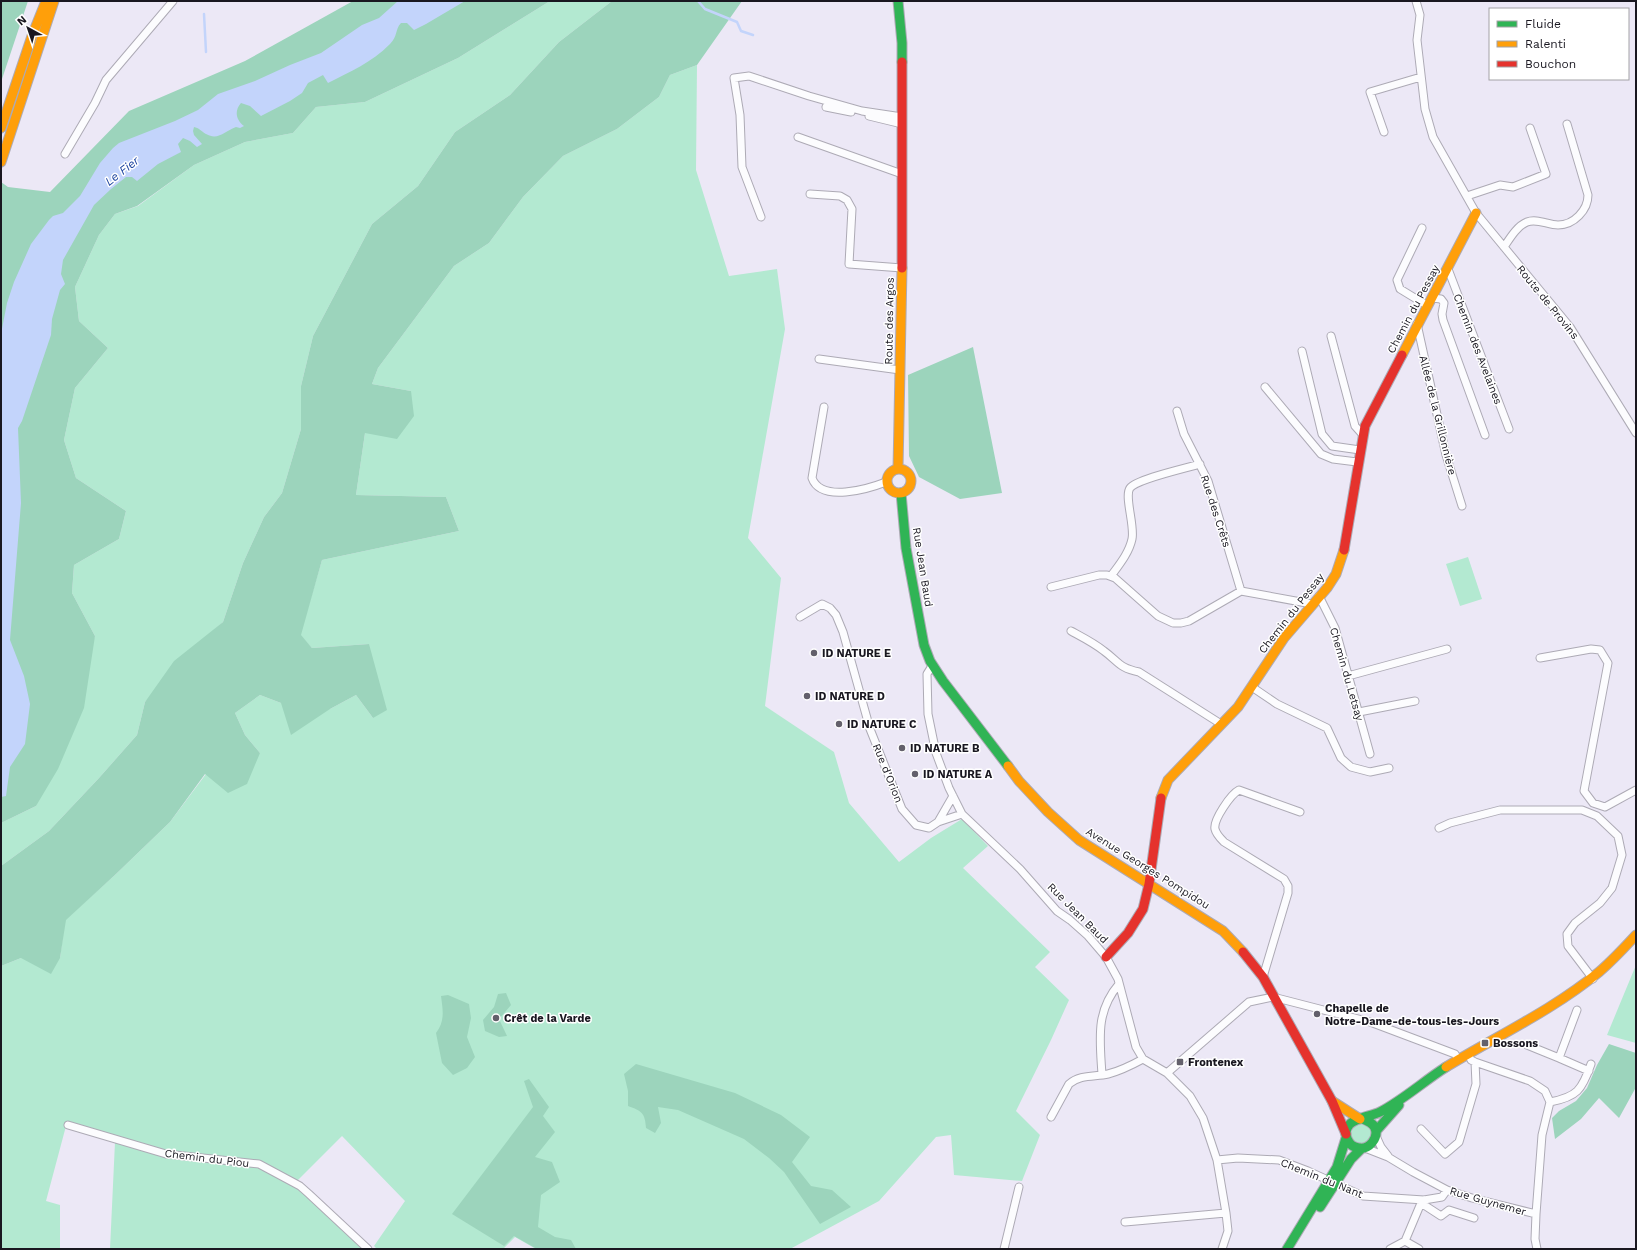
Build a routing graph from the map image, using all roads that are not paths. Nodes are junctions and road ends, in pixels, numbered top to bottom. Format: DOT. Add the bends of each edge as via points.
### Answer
graph roads {
  1 [pos="40,1"];
  2 [pos="46,1"];
  3 [pos="55,1"];
  4 [pos="173,1"];
  5 [pos="898,1"];
  6 [pos="1416,1"];
  7 [pos="32,36"];
  8 [pos="1421,77"];
  9 [pos="826,107"];
  10 [pos="902,120"];
  11 [pos="1567,124"];
  12 [pos="1,128"];
  13 [pos="1530,128"];
  14 [pos="1384,132"];
  15 [pos="798,137"];
  16 [pos="65,154"];
  17 [pos="1,162"];
  18 [pos="902,174"];
  19 [pos="810,194"];
  20 [pos="1468,196"];
  21 [pos="1476,213"];
  22 [pos="761,217"];
  23 [pos="1422,228"];
  24 [pos="1504,247"];
  25 [pos="902,268"];
  26 [pos="1448,269"];
  27 [pos="1430,302"];
  28 [pos="1417,324"];
  29 [pos="1331,336"];
  30 [pos="1302,351"];
  31 [pos="819,359"];
  32 [pos="900,370"];
  33 [pos="1265,387"];
  34 [pos="824,407"];
  35 [pos="1177,410"];
  36 [pos="1509,429"];
  37 [pos="1636,433"];
  38 [pos="1363,434"];
  39 [pos="1485,434"];
  40 [pos="1360,450"];
  41 [pos="1358,462"];
  42 [pos="1200,464"];
  43 [pos="898,469"];
  44 [pos="886,482"];
  45 [pos="901,493"];
  46 [pos="1462,506"];
  47 [pos="1111,576"];
  48 [pos="1051,587"];
  49 [pos="1241,591"];
  50 [pos="1320,596"];
  51 [pos="1312,604"];
  52 [pos="800,617"];
  53 [pos="1071,631"];
  54 [pos="924,646"];
  55 [pos="1447,649"];
  56 [pos="1540,658"];
  57 [pos="932,666"];
  58 [pos="1348,676"];
  59 [pos="1252,687"];
  60 [pos="1415,701"];
  61 [pos="1358,712"];
  62 [pos="1221,724"];
  63 [pos="1370,754"];
  64 [pos="1389,768"];
  65 [pos="1636,790"];
  66 [pos="953,796"];
  67 [pos="1300,812"];
  68 [pos="962,814"];
  69 [pos="938,822"];
  70 [pos="1439,828"];
  71 [pos="1149,884"];
  72 [pos="1636,936"];
  73 [pos="1106,957"];
  74 [pos="1263,977"];
  75 [pos="1593,979"];
  76 [pos="1119,984"];
  77 [pos="1273,997"];
  78 [pos="1577,1010"];
  79 [pos="1527,1045"];
  80 [pos="1468,1054"];
  81 [pos="1559,1058"];
  82 [pos="1143,1059"];
  83 [pos="1458,1059"];
  84 [pos="1475,1062"];
  85 [pos="1167,1073"];
  86 [pos="1102,1074"];
  87 [pos="1418,1085"];
  88 [pos="1332,1101"];
  89 [pos="1550,1102"];
  90 [pos="1051,1117"];
  91 [pos="1361,1119"];
  92 [pos="68,1125"];
  93 [pos="1421,1129"];
  94 [pos="1376,1134"];
  95 [pos="1346,1136"];
  96 [pos="1363,1148"];
  97 [pos="1388,1157"];
  98 [pos="1217,1160"];
  99 [pos="1332,1182"];
  100 [pos="1019,1187"];
  101 [pos="1447,1190"];
  102 [pos="1422,1202"];
  103 [pos="1226,1213"];
  104 [pos="1536,1214"];
  105 [pos="1474,1218"];
  106 [pos="1125,1222"];
  107 [pos="1405,1241"];
  108 [pos="368,1249"];
  109 [pos="1004,1249"];
  110 [pos="1222,1249"];
  111 [pos="1287,1249"];
  112 [pos="1293,1249"];
  113 [pos="1390,1249"];
  114 [pos="1419,1249"];
  115 [pos="1537,1249"];
  1 -- 7 [label="main road"];
  2 -- 7 [label="main road"];
  3 -- 17 [label="main road"];
  4 -- 16 [label="street" via="106,80 96,103"];
  5 -- 10 [label="main road, Route des Argos" via="902,43"];
  6 -- 8 [label="street, Route de Provins" via="1420,15 1417,40"];
  7 -- 12 [label="main road"];
  8 -- 14 [label="street" via="1370,92"];
  8 -- 20 [label="street, Route de Provins" via="1424,109 1433,137"];
  9 -- 10 [label="street"];
  10 -- 18 [label="main road, Route des Argos"];
  10 -- 22 [label="street" via="808,96 749,76 734,78 740,115 742,167"];
  11 -- 24 [label="street" via="1588,195 1585,208 1576,219 1563,224 1527,222"];
  13 -- 20 [label="street" via="1546,174 1513,187 1500,185"];
  15 -- 18 [label="street"];
  18 -- 25 [label="main road, Route des Argos"];
  19 -- 25 [label="street" via="840,196 847,200 852,209 849,264"];
  20 -- 21 [label="street, Route de Provins"];
  21 -- 24 [label="street, Route de Provins"];
  21 -- 26 [label="main road, Chemin du Pessay"];
  23 -- 27 [label="street" via="1396,280 1400,289"];
  24 -- 37 [label="street, Route de Provins" via="1570,327"];
  25 -- 32 [label="main road, Route des Argos"];
  26 -- 27 [label="main road, Chemin du Pessay"];
  26 -- 36 [label="street, Chemin des Avelaines"];
  27 -- 28 [label="main road, Chemin du Pessay"];
  27 -- 39 [label="street" via="1441,299 1444,302 1443,320"];
  28 -- 38 [label="main road, Chemin du Pessay"];
  28 -- 46 [label="street, Allée de la Grillonnière" via="1446,455"];
  29 -- 38 [label="street" via="1355,426"];
  30 -- 40 [label="street" via="1322,434 1332,446"];
  31 -- 32 [label="street"];
  32 -- 43 [label="main road, Route des Argos"];
  33 -- 41 [label="street" via="1321,454 1333,459"];
  34 -- 44 [label="street" via="812,478 814,482 822,489 835,492 868,489"];
  35 -- 42 [label="street, Rue des Crêts" via="1184,434"];
  38 -- 40 [label="main road, Chemin du Pessay"];
  40 -- 41 [label="main road, Chemin du Pessay"];
  41 -- 50 [label="main road, Chemin du Pessay" via="1343,554 1336,574"];
  42 -- 47 [label="street" via="1139,482 1130,488 1128,496 1133,522 1132,540 1126,555"];
  42 -- 49 [label="street, Rue des Crêts" via="1208,480"];
  43 -- 44 [label="main road" via="889,474"];
  43 -- 45 [label="main road" via="908,473 911,480 908,488"];
  44 -- 45 [label="main road" via="894,492"];
  45 -- 54 [label="main road, Rue Jean Baud" via="906,548"];
  47 -- 48 [label="street" via="1099,575"];
  47 -- 49 [label="street" via="1158,616 1173,623 1189,621"];
  49 -- 51 [label="street"];
  50 -- 51 [label="main road, Chemin du Pessay"];
  50 -- 58 [label="street, Chemin du Letsay" via="1335,628"];
  51 -- 59 [label="main road, Chemin du Pessay" via="1284,638"];
  52 -- 69 [label="street, Rue d’Orion" via="822,604 830,608 836,616 843,632 870,729 902,809 916,825 929,828"];
  53 -- 62 [label="street" via="1105,651 1122,666 1139,672"];
  54 -- 57 [label="main road, Avenue Georges Pompidou"];
  55 -- 58 [label="street"];
  56 -- 65 [label="street" via="1591,649 1600,650 1608,664 1584,791 1593,803 1605,807"];
  57 -- 66 [label="street, Rue Jean Baud" via="927,674 928,714 936,753"];
  57 -- 71 [label="main road, Avenue Georges Pompidou" via="1019,781 1048,812 1079,840"];
  58 -- 61 [label="street, Chemin du Letsay"];
  59 -- 62 [label="main road, Chemin du Pessay" via="1238,707"];
  59 -- 64 [label="street" via="1277,704 1327,728 1342,758 1351,767 1370,772"];
  60 -- 61 [label="street"];
  61 -- 63 [label="street, Chemin du Letsay"];
  62 -- 71 [label="main road, Chemin du Pessay" via="1177,769 1163,790"];
  66 -- 68 [label="street, Rue Jean Baud"];
  66 -- 69 [label="street"];
  67 -- 74 [label="street" via="1239,790 1234,792 1216,820 1215,828 1224,842 1284,879 1288,886"];
  68 -- 69 [label="street"];
  68 -- 73 [label="street, Rue Jean Baud" via="1020,870 1057,911 1088,936"];
  70 -- 75 [label="street" via="1450,822 1500,810 1582,810 1597,816 1618,836 1622,855 1612,888 1600,904 1575,923 1567,934 1568,946"];
  71 -- 73 [label="main road, Chemin du Pessay" via="1146,900 1137,921"];
  71 -- 74 [label="main road, Avenue Georges Pompidou" via="1223,931"];
  72 -- 75 [label="main road" via="1620,955"];
  73 -- 76 [label="street, Rue Jean Baud"];
  74 -- 77 [label="main road, Avenue Georges Pompidou"];
  75 -- 80 [label="main road"];
  76 -- 82 [label="street, Rue Jean Baud" via="1136,1047"];
  76 -- 86 [label="street" via="1102,1015 1099,1036"];
  77 -- 83 [label="street" via="1370,1022 1455,1054"];
  77 -- 85 [label="street" via="1249,1002"];
  77 -- 88 [label="main road, Avenue Georges Pompidou"];
  78 -- 81 [label="street"];
  79 -- 81 [label="street"];
  80 -- 83 [label="main road"];
  80 -- 84 [label="street"];
  81 -- 89 [label="street" via="1590,1068 1584,1084 1577,1092"];
  82 -- 85 [label="street"];
  82 -- 86 [label="street" via="1123,1069"];
  83 -- 87 [label="main road"];
  84 -- 89 [label="street" via="1530,1080 1545,1091"];
  84 -- 93 [label="street" via="1476,1084 1459,1142 1445,1154"];
  85 -- 98 [label="street" via="1190,1096 1203,1118"];
  86 -- 90 [label="street" via="1085,1076 1069,1084"];
  87 -- 91 [label="main road" via="1387,1108"];
  87 -- 94 [label="main road" via="1391,1113"];
  88 -- 91 [label="main road, Avenue Georges Pompidou"];
  88 -- 95 [label="main road, Avenue Georges Pompidou"];
  89 -- 104 [label="street" via="1542,1135"];
  91 -- 94 [label="main road" via="1371,1123"];
  91 -- 95 [label="main road" via="1350,1124"];
  92 -- 108 [label="street, Chemin du Piou" via="166,1154 259,1164 309,1194"];
  94 -- 96 [label="main road" via="1374,1142"];
  94 -- 97 [label="street, Rue Guynemer"];
  95 -- 96 [label="main road" via="1352,1146"];
  95 -- 99 [label="main road"];
  96 -- 97 [label="street, Rue Guynemer"];
  96 -- 99 [label="main road"];
  97 -- 101 [label="street, Rue Guynemer"];
  98 -- 99 [label="street, Chemin du Nant" via="1279,1160"];
  98 -- 103 [label="street"];
  99 -- 102 [label="street, Chemin du Nant" via="1363,1196"];
  99 -- 111 [label="main road"];
  99 -- 112 [label="main road"];
  100 -- 109 [label="street"];
  101 -- 102 [label="street, Chemin du Nant" via="1442,1198"];
  101 -- 104 [label="street, Rue Guynemer"];
  102 -- 105 [label="street" via="1442,1216 1449,1210"];
  102 -- 107 [label="street"];
  103 -- 106 [label="street"];
  103 -- 110 [label="street" via="1228,1231"];
  104 -- 115 [label="street, Rue Guynemer"];
  107 -- 113 [label="street"];
  107 -- 114 [label="street"];
}
